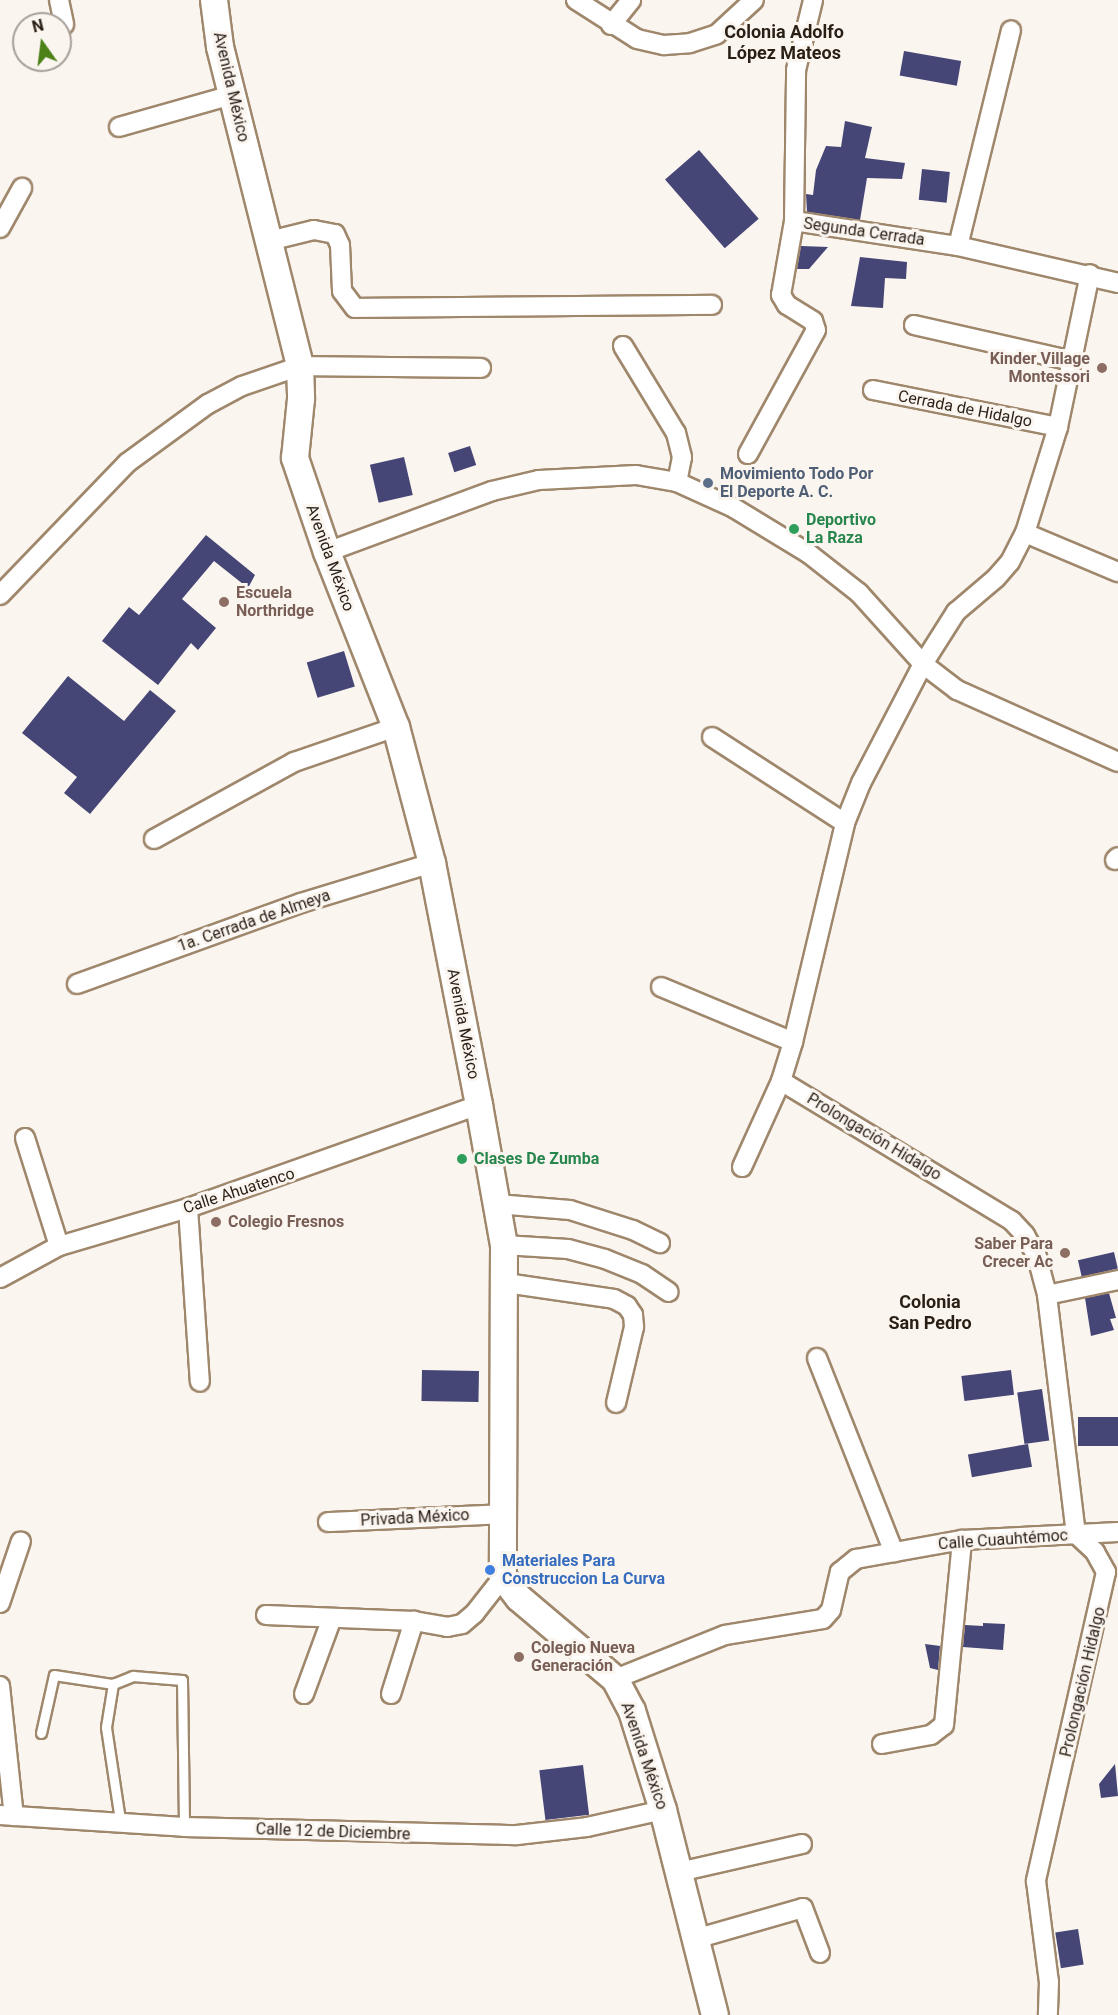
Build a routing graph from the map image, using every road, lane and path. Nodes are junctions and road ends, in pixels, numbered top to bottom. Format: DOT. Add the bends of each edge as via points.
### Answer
graph roads {
  1 [pos="214,0"];
  2 [pos="576,0"];
  3 [pos="631,0"];
  4 [pos="754,0"];
  5 [pos="813,0"];
  6 [pos="611,24"];
  7 [pos="1011,30"];
  8 [pos="232,95"];
  9 [pos="119,127"];
  10 [pos="22,188"];
  11 [pos="794,221"];
  12 [pos="0,228"];
  13 [pos="269,241"];
  14 [pos="958,246"];
  15 [pos="1090,274"];
  16 [pos="1118,283"];
  17 [pos="712,305"];
  18 [pos="914,325"];
  19 [pos="623,346"];
  20 [pos="1072,361"];
  21 [pos="300,366"];
  22 [pos="481,368"];
  23 [pos="873,390"];
  24 [pos="1058,427"];
  25 [pos="748,454"];
  26 [pos="677,482"];
  27 [pos="1025,533"];
  28 [pos="327,552"];
  29 [pos="1118,572"];
  30 [pos="0,595"];
  31 [pos="923,664"];
  32 [pos="396,728"];
  33 [pos="712,737"];
  34 [pos="1118,762"];
  35 [pos="845,823"];
  36 [pos="154,839"];
  37 [pos="432,863"];
  38 [pos="77,984"];
  39 [pos="661,987"];
  40 [pos="793,1042"];
  41 [pos="781,1081"];
  42 [pos="479,1105"];
  43 [pos="25,1138"];
  44 [pos="742,1167"];
  45 [pos="497,1204"];
  46 [pos="188,1208"];
  47 [pos="660,1244"];
  48 [pos="504,1245"];
  49 [pos="59,1246"];
  50 [pos="0,1278"];
  51 [pos="1118,1280"];
  52 [pos="506,1283"];
  53 [pos="669,1292"];
  54 [pos="1047,1295"];
  55 [pos="817,1358"];
  56 [pos="200,1382"];
  57 [pos="616,1402"];
  58 [pos="503,1514"];
  59 [pos="328,1522"];
  60 [pos="1118,1532"];
  61 [pos="1076,1534"];
  62 [pos="962,1540"];
  63 [pos="21,1541"];
  64 [pos="894,1552"];
  65 [pos="503,1577"];
  66 [pos="0,1603"];
  67 [pos="266,1615"];
  68 [pos="332,1618"];
  69 [pos="414,1621"];
  70 [pos="615,1679"];
  71 [pos="113,1684"];
  72 [pos="0,1686"];
  73 [pos="304,1694"];
  74 [pos="391,1694"];
  75 [pos="41,1733"];
  76 [pos="882,1744"];
  77 [pos="663,1810"];
  78 [pos="7,1815"];
  79 [pos="120,1821"];
  80 [pos="184,1827"];
  81 [pos="802,1844"];
  82 [pos="680,1872"];
  83 [pos="695,1939"];
  84 [pos="820,1953"];
  85 [pos="715,2015"];
  86 [pos="1048,2015"];
  1 -- 8 [label="main road, Avenida México"];
  2 -- 6 [label="street"];
  3 -- 6 [label="street"];
  4 -- 6 [label="street" via="717,34 690,43 664,45 637,39"];
  5 -- 11 [label="street, Segunda Cerrada" via="796,70"];
  7 -- 14 [label="street"];
  8 -- 9 [label="street"];
  8 -- 13 [label="main road, Avenida México"];
  10 -- 12 [label="street"];
  11 -- 14 [label="street, Segunda Cerrada"];
  11 -- 25 [label="street" via="781,295 786,305 813,321 816,330"];
  13 -- 17 [label="street" via="314,230 335,234 340,245 342,291 355,308"];
  13 -- 21 [label="main road, Avenida México"];
  14 -- 15 [label="street, Segunda Cerrada"];
  15 -- 16 [label="street, Segunda Cerrada"];
  15 -- 20 [label="street"];
  18 -- 20 [label="street"];
  19 -- 26 [label="street" via="676,433 682,457"];
  20 -- 24 [label="street"];
  21 -- 22 [label="street"];
  21 -- 28 [label="main road, Avenida México" via="295,458"];
  21 -- 30 [label="street" via="242,386 208,404 127,463"];
  23 -- 24 [label="street, Cerrada de Hidalgo"];
  24 -- 27 [label="street"];
  26 -- 28 [label="street" via="636,475 539,480 492,491"];
  26 -- 31 [label="street" via="735,508 808,553 859,593"];
  27 -- 29 [label="street"];
  27 -- 31 [label="street" via="1010,562 956,612"];
  28 -- 32 [label="main road, Avenida México"];
  31 -- 34 [label="street" via="980,704"];
  31 -- 35 [label="street" via="861,783"];
  32 -- 36 [label="street" via="294,762"];
  32 -- 37 [label="main road, Avenida México"];
  33 -- 35 [label="street"];
  35 -- 40 [label="street"];
  37 -- 38 [label="street, 1a. Cerrada de Almeya" via="301,903"];
  37 -- 42 [label="main road, Avenida México"];
  39 -- 40 [label="street" via="744,1025"];
  40 -- 41 [label="street"];
  41 -- 44 [label="street"];
  41 -- 54 [label="street, Prolongación Hidalgo" via="1012,1221 1037,1257"];
  42 -- 45 [label="main road, Avenida México"];
  42 -- 46 [label="street, Calle Ahuatenco"];
  43 -- 49 [label="street"];
  45 -- 47 [label="street" via="570,1210 633,1230"];
  45 -- 48 [label="main road, Avenida México"];
  46 -- 49 [label="street, Calle Ahuatenco"];
  46 -- 56 [label="street"];
  48 -- 52 [label="main road, Avenida México"];
  48 -- 53 [label="street" via="568,1249 605,1259 642,1274"];
  49 -- 50 [label="street, Calle Ahuatenco"];
  51 -- 54 [label="street"];
  52 -- 57 [label="street" via="614,1299 627,1306 634,1327"];
  52 -- 58 [label="main road, Avenida México"];
  54 -- 61 [label="street, Prolongación Hidalgo"];
  55 -- 64 [label="street"];
  58 -- 59 [label="street, Privada México"];
  58 -- 65 [label="main road, Avenida México"];
  60 -- 61 [label="street, Calle Cuauhtémoc"];
  61 -- 62 [label="street, Calle Cuauhtémoc"];
  61 -- 86 [label="street, Prolongación Hidalgo" via="1095,1552 1106,1572 1036,1881 1049,1982"];
  62 -- 64 [label="street, Calle Cuauhtémoc"];
  62 -- 76 [label="street" via="944,1725 931,1735"];
  63 -- 66 [label="street"];
  64 -- 70 [label="street, Calle Cuauhtémoc" via="847,1564 836,1581 831,1610 823,1619 716,1637"];
  65 -- 69 [label="street" via="462,1624 447,1627"];
  65 -- 70 [label="main road, Avenida México" via="519,1598"];
  67 -- 68 [label="street"];
  68 -- 69 [label="street"];
  68 -- 73 [label="street"];
  69 -- 74 [label="street"];
  70 -- 77 [label="main road, Avenida México" via="633,1711"];
  71 -- 75 [label="lane" via="54,1675"];
  71 -- 79 [label="lane" via="106,1726"];
  71 -- 80 [label="lane" via="133,1676 182,1680"];
  72 -- 78 [label="street"];
  77 -- 80 [label="street, Calle 12 de Diciembre" via="587,1827 517,1835"];
  77 -- 82 [label="main road, Avenida México"];
  78 -- 79 [label="street, Calle 12 de Diciembre"];
  79 -- 80 [label="street, Calle 12 de Diciembre"];
  81 -- 82 [label="street"];
  82 -- 83 [label="main road, Avenida México"];
  83 -- 84 [label="street" via="803,1908"];
  83 -- 85 [label="main road, Avenida México"];
}
